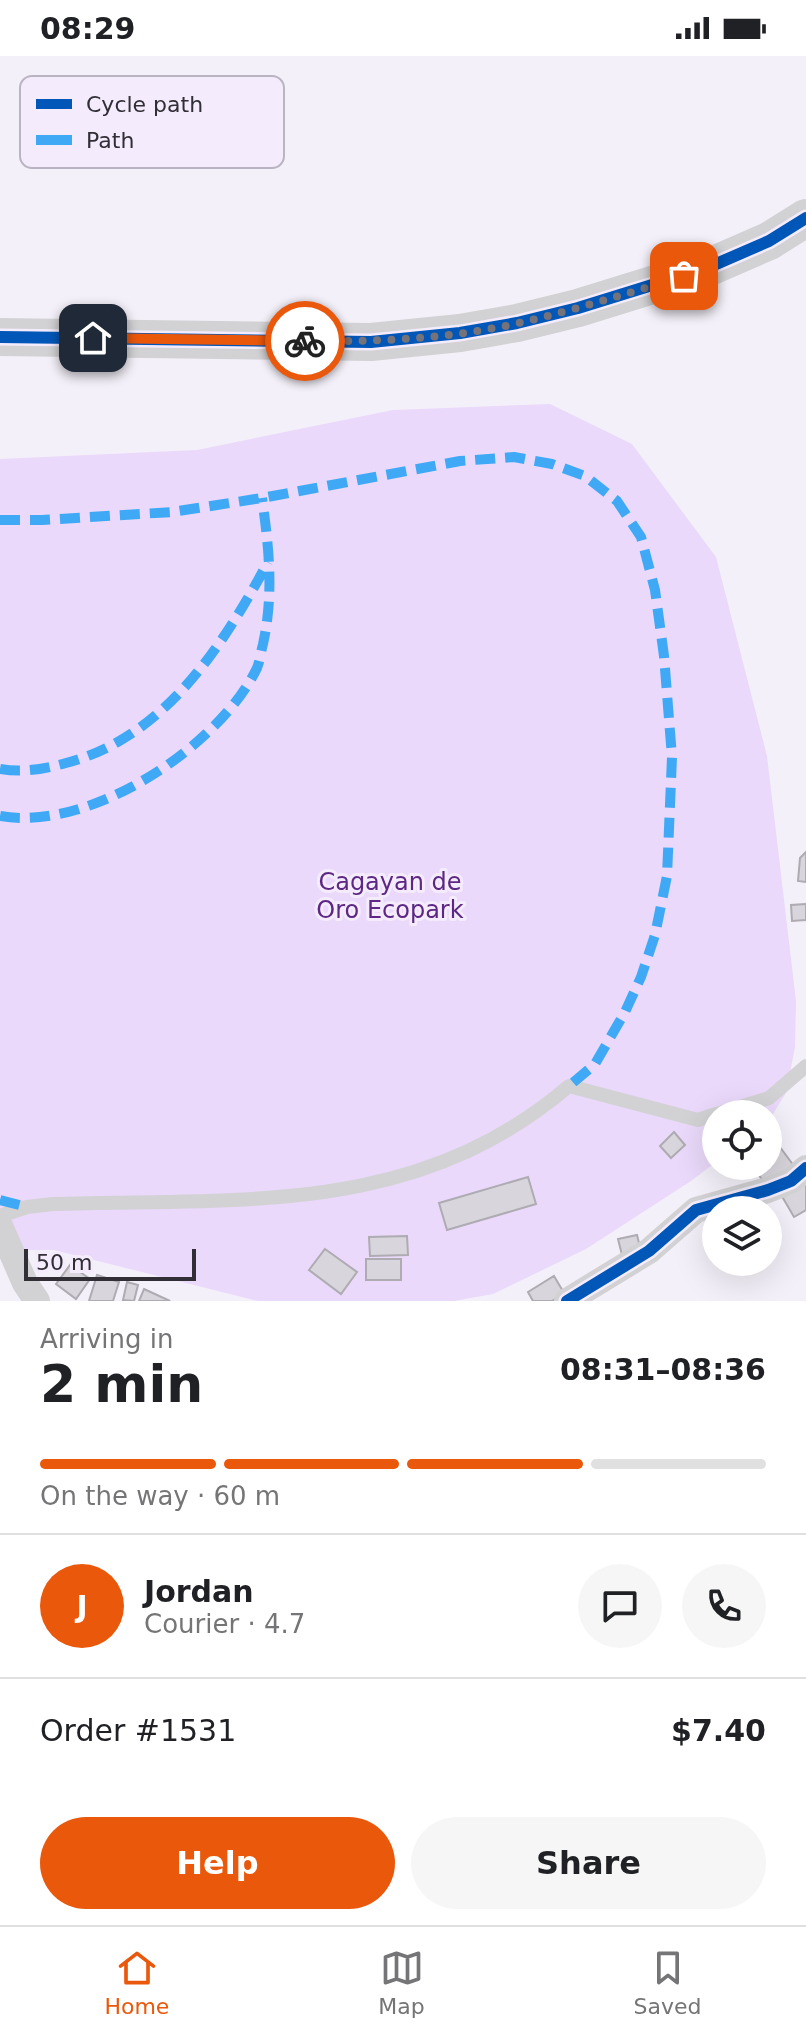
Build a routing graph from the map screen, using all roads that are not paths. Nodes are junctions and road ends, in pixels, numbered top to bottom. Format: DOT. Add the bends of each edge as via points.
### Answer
graph roads {
  1 [pos="806,218"];
  2 [pos="0,337"];
  3 [pos="806,1066"];
  4 [pos="762,1100"];
  5 [pos="702,1119"];
  6 [pos="806,1168"];
  7 [pos="0,1216"];
  8 [pos="0,1226"];
  9 [pos="37,1301"];
  10 [pos="567,1301"];
  1 -- 2 [label="street" via="707,268 578,308 460,333 371,342"];
  3 -- 4 [label="lane"];
  5 -- 7 [label="lane" via="569,1086 542,1110 483,1145 376,1184 306,1196 53,1204"];
  6 -- 10 [label="street" via="768,1190 696,1210 649,1251"];
  8 -- 9 [label="street"];
}
